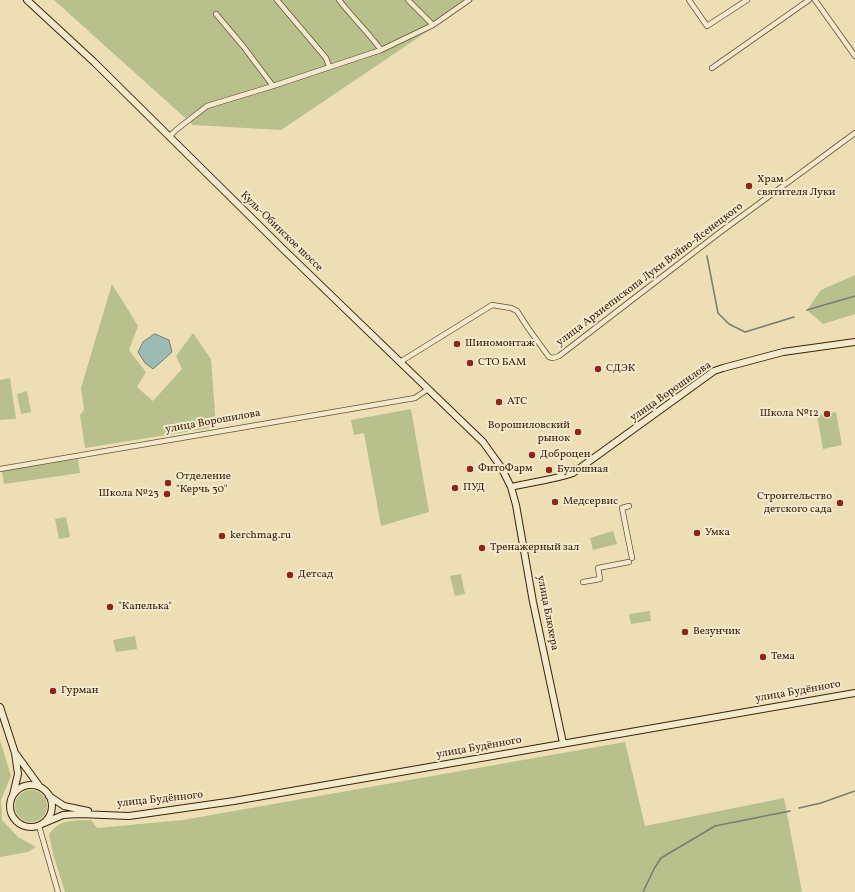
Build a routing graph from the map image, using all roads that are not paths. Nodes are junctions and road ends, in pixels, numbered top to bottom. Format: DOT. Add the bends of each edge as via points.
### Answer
graph roads {
  1 [pos="27,0"];
  2 [pos="277,0"];
  3 [pos="339,0"];
  4 [pos="408,0"];
  5 [pos="469,0"];
  6 [pos="689,0"];
  7 [pos="747,0"];
  8 [pos="809,0"];
  9 [pos="816,0"];
  10 [pos="216,14"];
  11 [pos="433,25"];
  12 [pos="381,50"];
  13 [pos="855,56"];
  14 [pos="329,66"];
  15 [pos="712,68"];
  16 [pos="273,86"];
  17 [pos="855,133"];
  18 [pos="170,136"];
  19 [pos="855,342"];
  20 [pos="400,362"];
  21 [pos="428,389"];
  22 [pos="0,469"];
  23 [pos="511,488"];
  24 [pos="629,506"];
  25 [pos="583,582"];
  26 [pos="855,692"];
  27 [pos="0,707"];
  28 [pos="563,743"];
  29 [pos="15,753"];
  30 [pos="42,789"];
  31 [pos="13,796"];
  32 [pos="50,796"];
  33 [pos="105,815"];
  34 [pos="41,824"];
  35 [pos="58,892"];
  1 -- 18 [label="main road, Куль-Обинское шоссе"];
  2 -- 14 [label="street" via="326,58"];
  3 -- 12 [label="street"];
  4 -- 11 [label="street"];
  5 -- 11 [label="street"];
  6 -- 7 [label="street" via="707,26"];
  8 -- 15 [label="street"];
  9 -- 13 [label="street"];
  10 -- 16 [label="street"];
  11 -- 12 [label="street"];
  12 -- 14 [label="street"];
  14 -- 16 [label="street"];
  16 -- 18 [label="street" via="207,106"];
  17 -- 20 [label="street, улица Архиепископа Луки Войно-Ясенецкого" via="559,356 549,357 517,311 492,305"];
  18 -- 20 [label="main road, Куль-Обинское шоссе"];
  19 -- 23 [label="main road, улица Ворошилова" via="783,352 723,368 703,379 573,473"];
  20 -- 21 [label="main road, Куль-Обинское шоссе"];
  21 -- 22 [label="street, улица Ворошилова" via="415,398"];
  21 -- 23 [label="main road, Куль-Обинское шоссе" via="483,442 501,467"];
  23 -- 28 [label="main road, улица Блюхера"];
  24 -- 25 [label="street" via="622,508 630,560 598,568 600,579"];
  26 -- 28 [label="main road, улица Будённого"];
  27 -- 29 [label="main road"];
  28 -- 33 [label="main road, улица Будённого" via="234,802 129,816"];
  29 -- 30 [label="main road"];
  29 -- 31 [label="main road" via="18,774"];
  30 -- 31 [label="main road" via="26,786"];
  30 -- 32 [label="main road"];
  31 -- 34 [label="main road" via="10,804 11,813 16,820 30,827"];
  32 -- 33 [label="main road" via="64,806"];
  32 -- 34 [label="main road" via="52,811"];
  33 -- 34 [label="main road" via="63,815"];
  34 -- 35 [label="street"];
}
